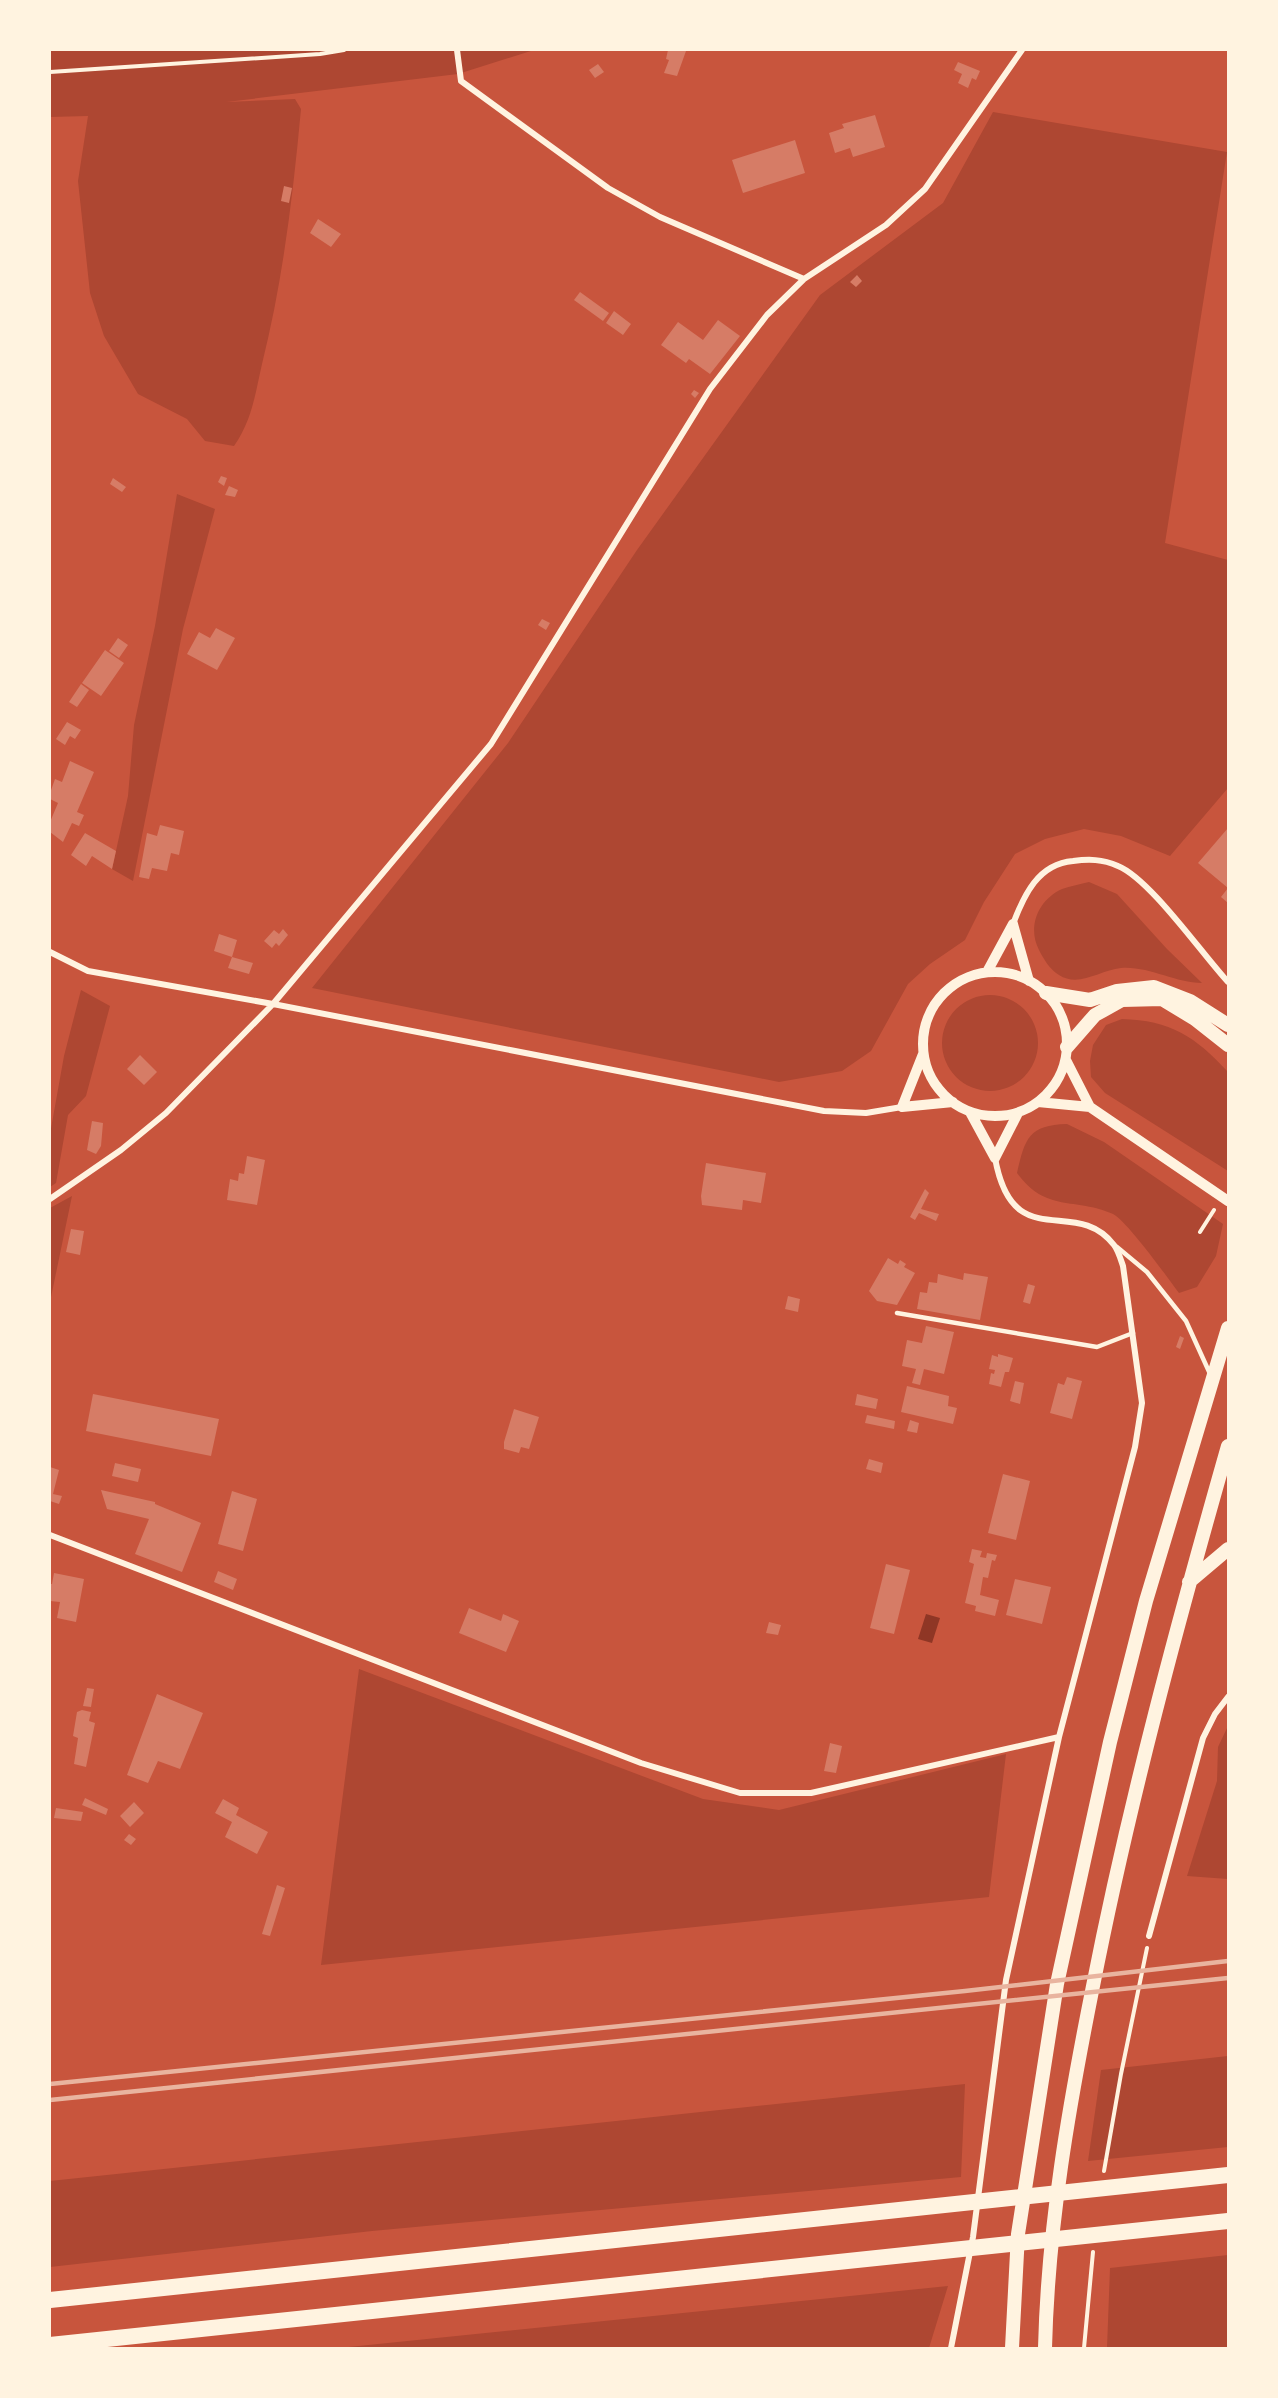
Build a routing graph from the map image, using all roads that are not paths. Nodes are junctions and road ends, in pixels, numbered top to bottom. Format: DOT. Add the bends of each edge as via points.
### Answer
graph roads {
  1 [pos="457,50"];
  2 [pos="1022,50"];
  3 [pos="804,279"];
  4 [pos="1013,924"];
  5 [pos="50,952"];
  6 [pos="987,972"];
  7 [pos="1029,981"];
  8 [pos="1228,982"];
  9 [pos="1046,993"];
  10 [pos="273,1004"];
  11 [pos="1228,1025"];
  12 [pos="1228,1045"];
  13 [pos="923,1054"];
  14 [pos="1066,1054"];
  15 [pos="953,1102"];
  16 [pos="1038,1102"];
  17 [pos="902,1107"];
  18 [pos="1090,1107"];
  19 [pos="970,1112"];
  20 [pos="1018,1113"];
  21 [pos="995,1158"];
  22 [pos="50,1199"];
  23 [pos="1228,1201"];
  24 [pos="1114,1245"];
  25 [pos="897,1313"];
  26 [pos="1228,1328"];
  27 [pos="1133,1333"];
  28 [pos="1212,1379"];
  29 [pos="1228,1446"];
  30 [pos="50,1535"];
  31 [pos="1228,1549"];
  32 [pos="1189,1581"];
  33 [pos="1228,1696"];
  34 [pos="1059,1737"];
  35 [pos="1149,1936"];
  36 [pos="1228,2175"];
  37 [pos="1228,2222"];
  38 [pos="50,2300"];
  39 [pos="50,2345"];
  40 [pos="951,2349"];
  41 [pos="1012,2349"];
  42 [pos="1045,2349"];
  1 -- 3 [label="street" via="461,81 608,188 660,217"];
  2 -- 3 [label="street" via="925,189 886,225"];
  3 -- 10 [label="street" via="767,315 710,389 490,744"];
  4 -- 6 [label="street"];
  4 -- 7 [label="street"];
  4 -- 8 [label="street" via="1030,886 1044,872 1065,861 1094,858 1120,866 1140,881"];
  5 -- 10 [label="street" via="88,971"];
  6 -- 7 [label="street" via="1016,975"];
  6 -- 13 [label="street" via="946,991 932,1009 924,1031"];
  7 -- 9 [label="street"];
  9 -- 11 [label="main road" via="1090,1000 1117,990 1154,987 1190,1001"];
  9 -- 14 [label="street" via="1065,1027"];
  10 -- 17 [label="street" via="824,1111 866,1113"];
  10 -- 22 [label="street" via="166,1113"];
  12 -- 14 [label="main road" via="1162,999 1122,1000 1095,1015"];
  13 -- 15 [label="street" via="933,1081"];
  13 -- 17 [label="street"];
  14 -- 16 [label="street" via="1060,1076"];
  14 -- 18 [label="street"];
  15 -- 17 [label="street"];
  15 -- 19 [label="street"];
  16 -- 18 [label="street"];
  16 -- 20 [label="street"];
  18 -- 23 [label="street"];
  19 -- 20 [label="street" via="1000,1116"];
  19 -- 21 [label="street"];
  20 -- 21 [label="street"];
  21 -- 24 [label="street" via="999,1182 1009,1201 1029,1217 1076,1223 1096,1230"];
  24 -- 27 [label="street" via="1123,1266"];
  24 -- 28 [label="lane" via="1147,1272 1186,1321"];
  25 -- 27 [label="lane" via="1097,1347"];
  26 -- 28 [label="main road"];
  27 -- 34 [label="street" via="1142,1403 1136,1447"];
  28 -- 41 [label="main road" via="1143,1612 1057,1984 1018,2234"];
  29 -- 32 [label="main road"];
  30 -- 34 [label="street" via="641,1763 740,1793 811,1793"];
  31 -- 32 [label="main road"];
  32 -- 42 [label="main road" via="1112,1888 1067,2118 1051,2227"];
  33 -- 35 [label="street" via="1203,1738"];
  34 -- 40 [label="street" via="1006,1980 973,2237"];
  36 -- 38 [label="highway"];
  37 -- 39 [label="highway"];
}
